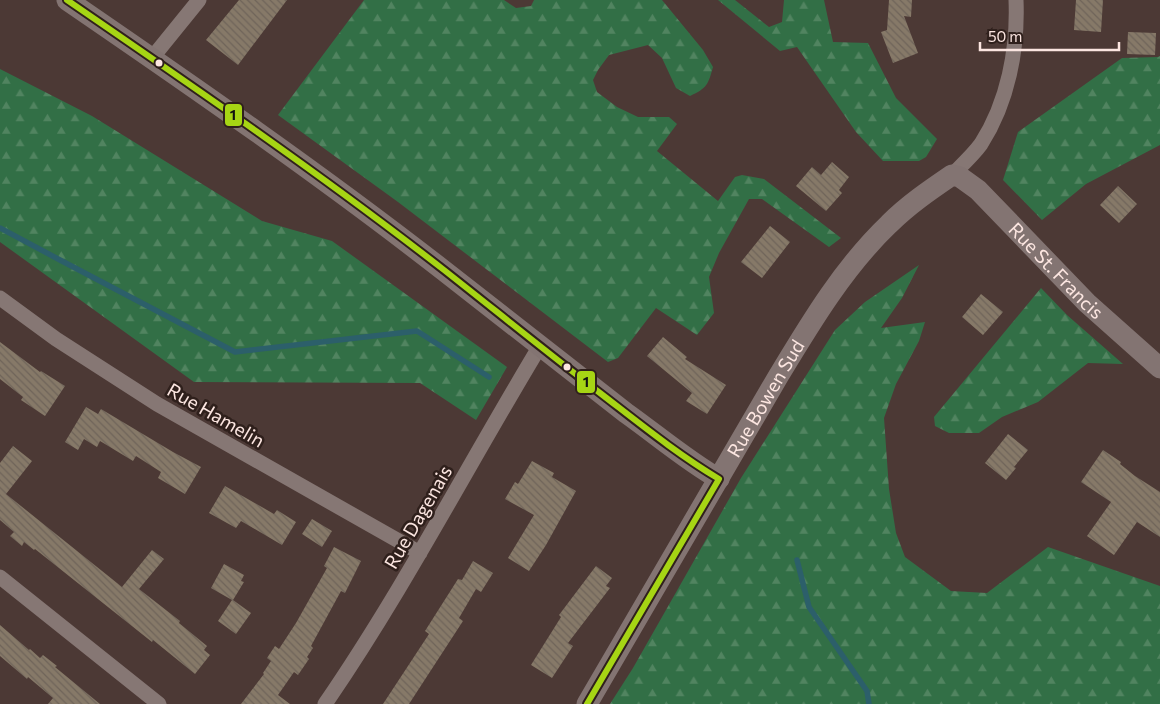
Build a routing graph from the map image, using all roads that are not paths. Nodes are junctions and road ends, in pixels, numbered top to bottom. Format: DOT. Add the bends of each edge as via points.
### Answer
graph roads {
  1 [pos="66,0"];
  2 [pos="199,0"];
  3 [pos="1016,0"];
  4 [pos="152,58"];
  5 [pos="952,175"];
  6 [pos="0,298"];
  7 [pos="540,346"];
  8 [pos="1160,368"];
  9 [pos="719,479"];
  10 [pos="420,553"];
  11 [pos="0,576"];
  12 [pos="159,704"];
  13 [pos="325,704"];
  14 [pos="587,704"];
  1 -- 4 [label="street"];
  2 -- 4 [label="street"];
  3 -- 5 [label="street" via="1013,61 1000,106 980,145"];
  4 -- 7 [label="street" via="331,185"];
  5 -- 8 [label="street, Rue St. Francis" via="960,176 978,190 1087,303"];
  5 -- 9 [label="street, Rue Bowen Sud" via="888,224 830,295 804,333"];
  6 -- 10 [label="street, Rue Hamelin" via="156,404"];
  7 -- 9 [label="street" via="698,467"];
  7 -- 10 [label="street, Rue Dagenais"];
  9 -- 14 [label="street, Rue Bowen Sud"];
  10 -- 13 [label="street, Rue Dagenais"];
  11 -- 12 [label="street"];
}
